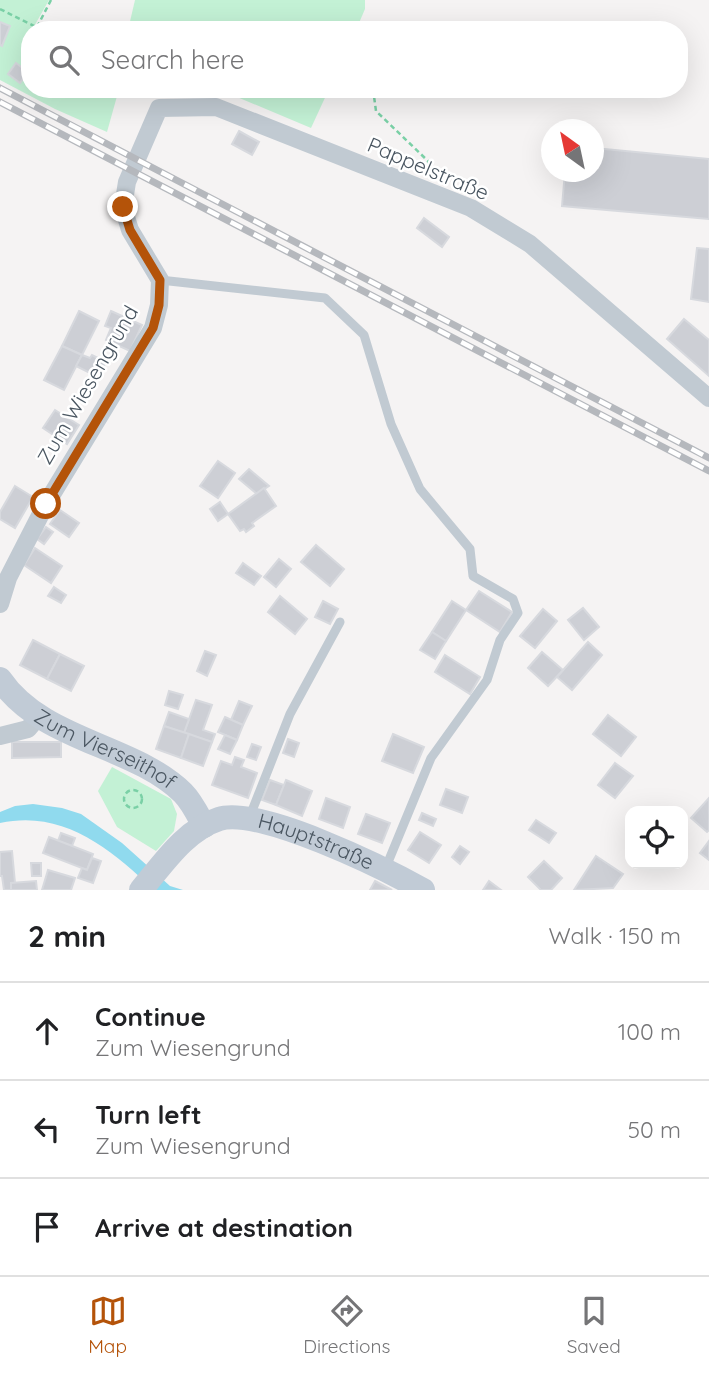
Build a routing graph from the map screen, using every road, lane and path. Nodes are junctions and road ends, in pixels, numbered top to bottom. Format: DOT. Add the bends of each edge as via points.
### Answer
graph roads {
  1 [pos="51,0"];
  2 [pos="0,9"];
  3 [pos="25,21"];
  4 [pos="40,21"];
  5 [pos="374,98"];
  6 [pos="433,193"];
  7 [pos="160,280"];
  8 [pos="709,398"];
  9 [pos="0,604"];
  10 [pos="340,622"];
  11 [pos="0,679"];
  12 [pos="39,716"];
  13 [pos="0,736"];
  14 [pos="123,799"];
  15 [pos="249,818"];
  16 [pos="204,826"];
  17 [pos="385,868"];
  18 [pos="141,890"];
  19 [pos="424,890"];
  1 -- 4 [label="path"];
  2 -- 3 [label="path"];
  5 -- 6 [label="path" via="376,111 428,161"];
  6 -- 7 [label="street, Pappelstraße" via="216,107 159,108 127,182 123,207 130,230"];
  6 -- 8 [label="street, Pappelstraße" via="471,208 530,244"];
  7 -- 9 [label="street, Zum Wiesengrund" via="153,328 46,504 8,578"];
  7 -- 17 [label="lane" via="325,298 364,335 390,424 420,489 470,549 473,576 513,599 516,606 518,613 500,640 487,680 431,758"];
  10 -- 15 [label="lane" via="290,714"];
  11 -- 12 [label="street, Zum Vierseithof" via="26,709"];
  12 -- 13 [label="street" via="28,729"];
  12 -- 16 [label="street, Zum Vierseithof" via="172,784 186,795"];
  14 -- 14 [label="path" via="131,809 142,802 138,791 125,793"];
  15 -- 16 [label="street, Hauptstraße" via="221,818"];
  15 -- 17 [label="street, Hauptstraße"];
  16 -- 18 [label="street" via="183,841"];
  17 -- 19 [label="street, Hauptstraße"];
}
